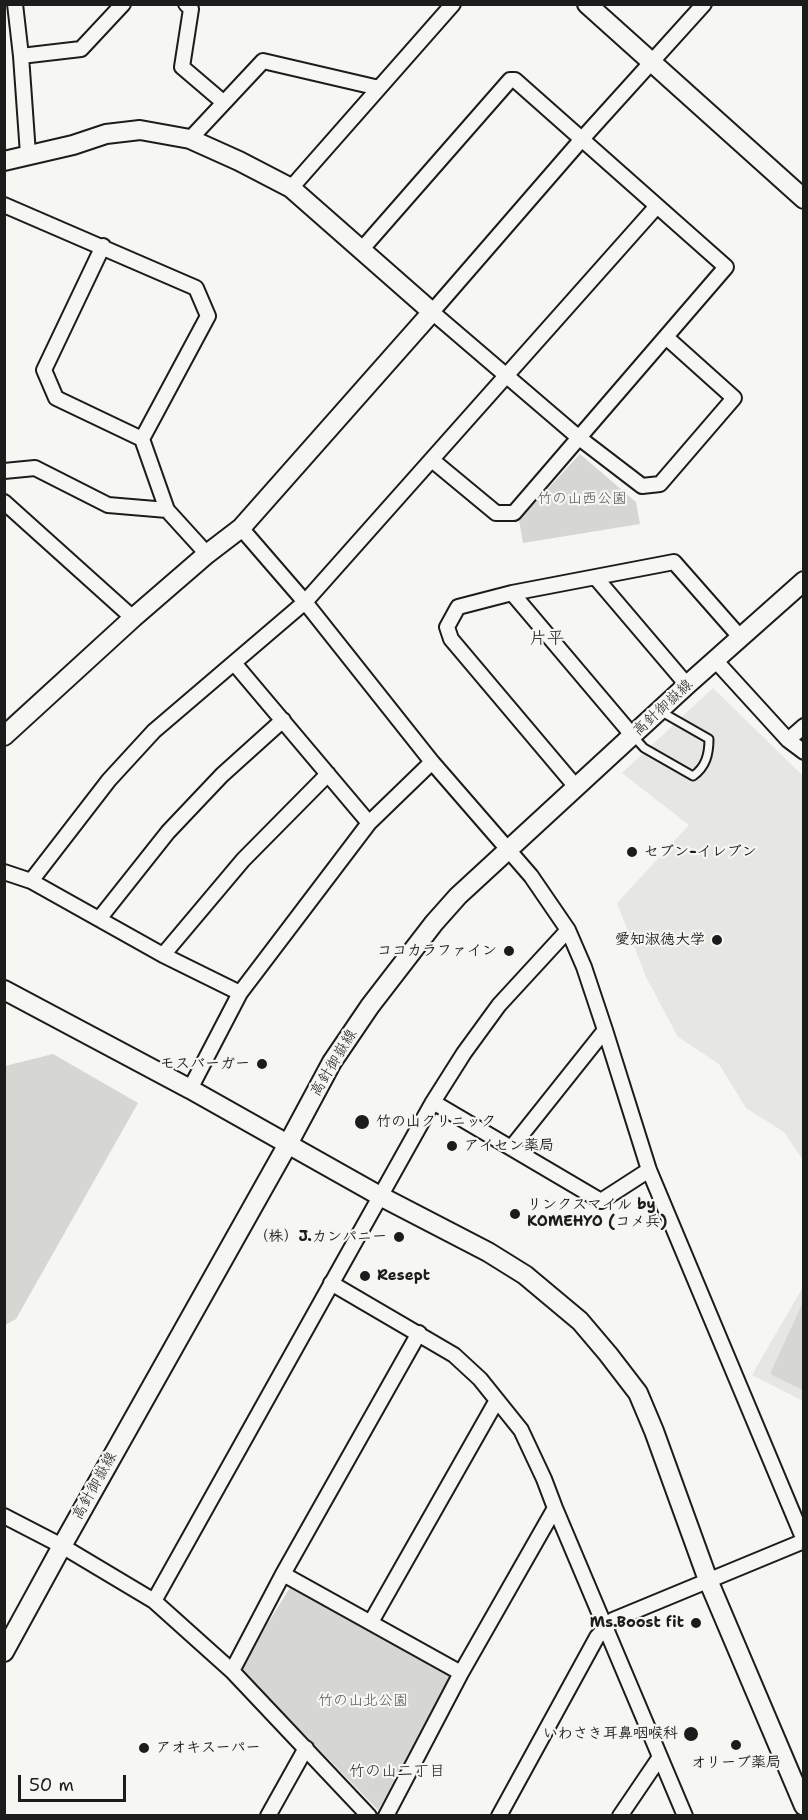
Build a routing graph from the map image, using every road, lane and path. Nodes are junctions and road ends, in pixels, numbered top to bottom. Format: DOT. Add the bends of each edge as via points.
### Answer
graph roads {
  1 [pos="15,4"];
  2 [pos="123,4"];
  3 [pos="186,4"];
  4 [pos="453,4"];
  5 [pos="587,4"];
  6 [pos="704,4"];
  7 [pos="21,56"];
  8 [pos="651,62"];
  9 [pos="379,88"];
  10 [pos="223,102"];
  11 [pos="190,139"];
  12 [pos="582,139"];
  13 [pos="28,154"];
  14 [pos="4,161"];
  15 [pos="291,188"];
  16 [pos="804,199"];
  17 [pos="4,206"];
  18 [pos="657,206"];
  19 [pos="103,246"];
  20 [pos="362,249"];
  21 [pos="432,312"];
  22 [pos="666,337"];
  23 [pos="506,375"];
  24 [pos="578,437"];
  25 [pos="142,439"];
  26 [pos="432,460"];
  27 [pos="4,471"];
  28 [pos="4,502"];
  29 [pos="167,510"];
  30 [pos="241,528"];
  31 [pos="207,554"];
  32 [pos="596,578"];
  33 [pos="804,581"];
  34 [pos="512,593"];
  35 [pos="305,602"];
  36 [pos="133,618"];
  37 [pos="740,637"];
  38 [pos="715,660"];
  39 [pos="234,663"];
  40 [pos="687,685"];
  41 [pos="660,710"];
  42 [pos="283,720"];
  43 [pos="804,726"];
  44 [pos="4,736"];
  45 [pos="633,736"];
  46 [pos="788,740"];
  47 [pos="804,752"];
  48 [pos="432,762"];
  49 [pos="328,774"];
  50 [pos="576,787"];
  51 [pos="369,823"];
  52 [pos="507,849"];
  53 [pos="4,872"];
  54 [pos="31,881"];
  55 [pos="99,919"];
  56 [pos="568,930"];
  57 [pos="164,956"];
  58 [pos="4,990"];
  59 [pos="240,993"];
  60 [pos="606,1030"];
  61 [pos="190,1089"];
  62 [pos="433,1102"];
  63 [pos="288,1144"];
  64 [pos="511,1148"];
  65 [pos="649,1170"];
  66 [pos="380,1196"];
  67 [pos="331,1283"];
  68 [pos="419,1333"];
  69 [pos="497,1400"];
  70 [pos="555,1508"];
  71 [pos="4,1516"];
  72 [pos="804,1540"];
  73 [pos="62,1546"];
  74 [pos="283,1574"];
  75 [pos="708,1580"];
  76 [pos="154,1601"];
  77 [pos="371,1622"];
  78 [pos="606,1628"];
  79 [pos="4,1652"];
  80 [pos="232,1671"];
  81 [pos="461,1673"];
  82 [pos="306,1748"];
  83 [pos="660,1757"];
  84 [pos="804,1806"];
  85 [pos="268,1815"];
  86 [pos="369,1815"];
  87 [pos="386,1815"];
  88 [pos="499,1815"];
  89 [pos="620,1815"];
  90 [pos="685,1815"];
  1 -- 7 [label="street"];
  2 -- 7 [label="street" via="81,49"];
  3 -- 10 [label="street" via="191,9 182,67"];
  4 -- 9 [label="street"];
  5 -- 8 [label="street"];
  6 -- 8 [label="street"];
  7 -- 13 [label="street"];
  8 -- 12 [label="street"];
  8 -- 16 [label="street"];
  9 -- 10 [label="street" via="263,61"];
  9 -- 15 [label="street"];
  10 -- 11 [label="street"];
  11 -- 13 [label="street" via="140,130 106,134"];
  11 -- 15 [label="street"];
  12 -- 18 [label="street"];
  12 -- 20 [label="street" via="510,80"];
  12 -- 21 [label="street"];
  13 -- 14 [label="street"];
  15 -- 20 [label="street"];
  17 -- 19 [label="street"];
  18 -- 22 [label="street" via="726,267"];
  18 -- 23 [label="street"];
  19 -- 25 [label="street" via="45,370 56,398"];
  19 -- 25 [label="street" via="196,288 208,316"];
  20 -- 21 [label="street"];
  21 -- 23 [label="street"];
  21 -- 30 [label="street"];
  22 -- 24 [label="street"];
  22 -- 24 [label="street" via="734,398 660,484 642,486"];
  23 -- 24 [label="street"];
  23 -- 26 [label="street"];
  24 -- 26 [label="street" via="514,513 496,513"];
  25 -- 29 [label="street"];
  26 -- 35 [label="street"];
  27 -- 29 [label="street" via="35,468 108,505"];
  28 -- 36 [label="street"];
  29 -- 31 [label="street"];
  30 -- 31 [label="street"];
  30 -- 35 [label="street"];
  31 -- 36 [label="street"];
  32 -- 34 [label="street"];
  32 -- 37 [label="street" via="674,562"];
  32 -- 40 [label="street"];
  33 -- 37 [label="street, 高針御嶽線"];
  34 -- 45 [label="street"];
  34 -- 50 [label="street" via="458,607 447,627 451,639"];
  35 -- 39 [label="street"];
  35 -- 48 [label="street"];
  36 -- 44 [label="street"];
  37 -- 38 [label="street, 高針御嶽線"];
  38 -- 40 [label="street, 高針御嶽線"];
  38 -- 46 [label="street"];
  39 -- 42 [label="street"];
  39 -- 54 [label="street" via="154,731 109,780"];
  40 -- 41 [label="street, 高針御嶽線"];
  41 -- 45 [label="street, 高針御嶽線"];
  41 -- 45 [label="lane" via="709,739 709,754 699,771 693,776 644,748"];
  42 -- 49 [label="street"];
  42 -- 55 [label="street" via="222,775 168,832"];
  43 -- 46 [label="street"];
  45 -- 50 [label="street, 高針御嶽線"];
  46 -- 47 [label="street"];
  48 -- 51 [label="street"];
  48 -- 52 [label="street"];
  49 -- 51 [label="street"];
  49 -- 57 [label="street" via="243,860"];
  50 -- 52 [label="street, 高針御嶽線"];
  51 -- 59 [label="street"];
  52 -- 56 [label="street"];
  52 -- 63 [label="street, 高針御嶽線" via="434,923 370,1006 332,1062"];
  53 -- 54 [label="street"];
  54 -- 55 [label="street"];
  55 -- 57 [label="street"];
  56 -- 60 [label="street"];
  56 -- 62 [label="street" via="499,1005"];
  57 -- 59 [label="street"];
  58 -- 61 [label="street"];
  59 -- 61 [label="street"];
  60 -- 64 [label="street"];
  60 -- 65 [label="street"];
  61 -- 63 [label="street"];
  62 -- 64 [label="street"];
  62 -- 66 [label="street"];
  63 -- 66 [label="street"];
  63 -- 73 [label="street, 高針御嶽線"];
  64 -- 65 [label="street" via="601,1201"];
  65 -- 72 [label="street"];
  66 -- 67 [label="street"];
  66 -- 75 [label="street" via="525,1275 580,1321 638,1394"];
  67 -- 68 [label="street"];
  67 -- 76 [label="street"];
  68 -- 69 [label="street" via="454,1355"];
  68 -- 74 [label="street"];
  69 -- 70 [label="street" via="521,1430"];
  69 -- 77 [label="street"];
  70 -- 78 [label="street"];
  70 -- 81 [label="street"];
  71 -- 73 [label="street"];
  72 -- 75 [label="street"];
  73 -- 76 [label="street"];
  73 -- 79 [label="street, 高針御嶽線"];
  74 -- 77 [label="street"];
  74 -- 80 [label="street"];
  75 -- 78 [label="street" via="613,1620"];
  75 -- 84 [label="street"];
  76 -- 80 [label="street"];
  77 -- 81 [label="street"];
  78 -- 83 [label="street"];
  78 -- 88 [label="street" via="597,1637"];
  80 -- 82 [label="street"];
  81 -- 87 [label="street"];
  82 -- 85 [label="street"];
  82 -- 86 [label="street"];
  83 -- 89 [label="street"];
  83 -- 90 [label="street"];
}
